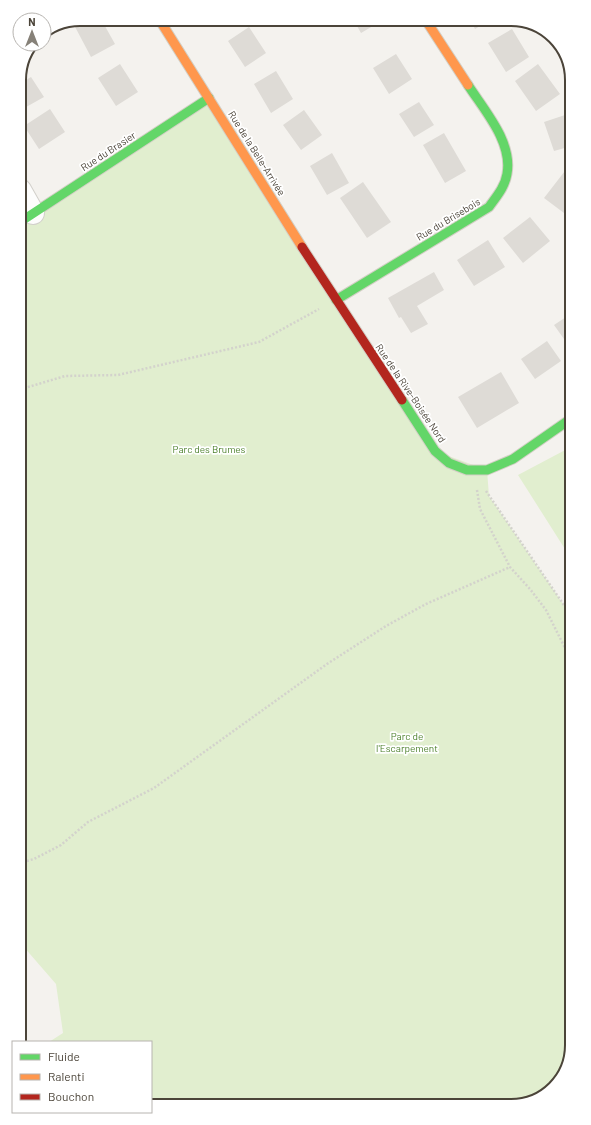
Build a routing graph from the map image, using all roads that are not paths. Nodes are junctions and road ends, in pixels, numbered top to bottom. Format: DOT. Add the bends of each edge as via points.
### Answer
graph roads {
  1 [pos="163,26"];
  2 [pos="430,26"];
  3 [pos="209,98"];
  4 [pos="26,217"];
  5 [pos="336,300"];
  6 [pos="565,423"];
  1 -- 3 [label="street, Rue de la Belle-Arrivée"];
  2 -- 5 [label="street, Rue du Brisebois" via="502,138 507,156 507,177 501,192 489,207"];
  3 -- 4 [label="street, Rue du Brasier"];
  3 -- 5 [label="street, Rue de la Belle-Arrivée"];
  5 -- 6 [label="street, Rue de la Rive-Boisée Nord" via="435,451 449,463 467,470 487,470 513,459"];
}
